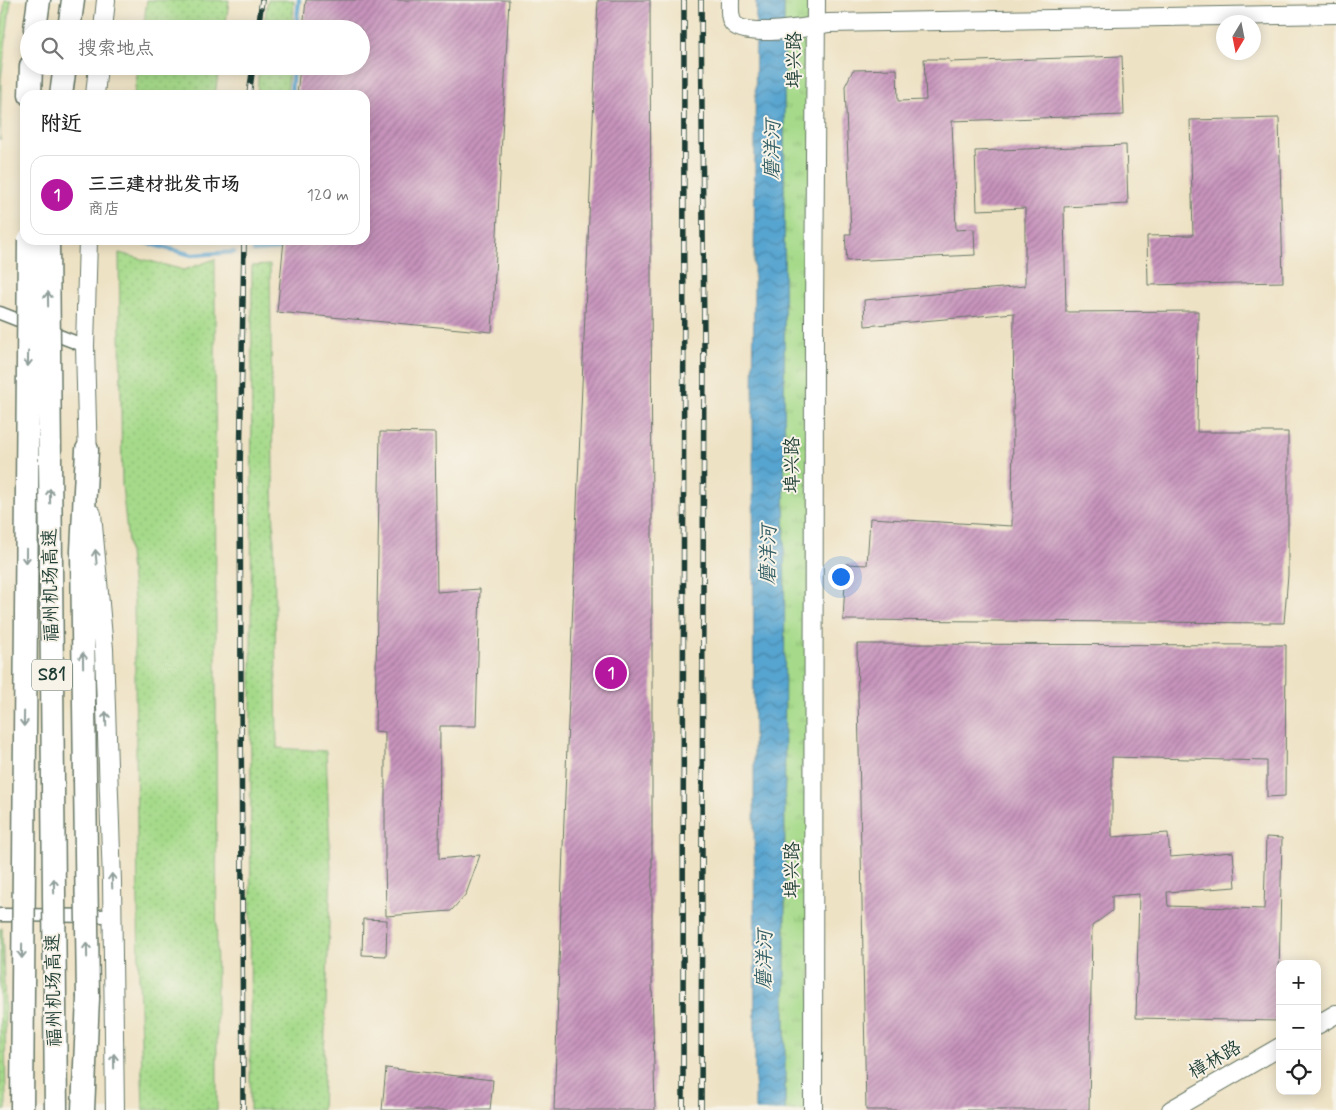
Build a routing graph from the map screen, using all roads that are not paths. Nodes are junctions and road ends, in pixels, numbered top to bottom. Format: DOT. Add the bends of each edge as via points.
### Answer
graph roads {
  1 [pos="30,0"];
  2 [pos="39,0"];
  3 [pos="73,0"];
  4 [pos="106,0"];
  5 [pos="730,0"];
  6 [pos="816,0"];
  7 [pos="1336,14"];
  8 [pos="30,20"];
  9 [pos="36,20"];
  10 [pos="70,20"];
  11 [pos="104,20"];
  12 [pos="816,26"];
  13 [pos="30,75"];
  14 [pos="63,75"];
  15 [pos="97,75"];
  16 [pos="30,90"];
  17 [pos="62,90"];
  18 [pos="96,90"];
  19 [pos="29,245"];
  20 [pos="48,245"];
  21 [pos="88,245"];
  22 [pos="0,312"];
  23 [pos="85,346"];
  24 [pos="87,450"];
  25 [pos="0,915"];
  26 [pos="112,916"];
  27 [pos="1336,1014"];
  28 [pos="1321,1023"];
  29 [pos="1276,1050"];
  30 [pos="22,1110"];
  31 [pos="56,1110"];
  32 [pos="83,1110"];
  33 [pos="115,1110"];
  34 [pos="813,1110"];
  35 [pos="1171,1110"];
  1 -- 8 [label="highway"];
  2 -- 9 [label="highway"];
  3 -- 10 [label="highway"];
  4 -- 11 [label="street"];
  5 -- 12 [label="street" via="731,18 741,29 789,30"];
  6 -- 12 [label="street, 埠兴路"];
  7 -- 12 [label="street" via="828,23"];
  12 -- 34 [label="street, 埠兴路"];
  13 -- 16 [label="highway"];
  14 -- 17 [label="highway"];
  15 -- 18 [label="street"];
  19 -- 30 [label="highway, 福州机场高速 / S81, one-way, bridge"];
  31 -- 20 [label="highway, 福州机场高速 / S81, one-way, bridge"];
  21 -- 23 [label="street"];
  22 -- 23 [label="street"];
  23 -- 24 [label="street"];
  26 -- 24 [label="street, one-way" via="104,649"];
  32 -- 24 [label="highway, one-way, bridge" via="88,998 82,552"];
  25 -- 26 [label="street"];
  33 -- 26 [label="street, one-way"];
  27 -- 28 [label="street"];
  29 -- 35 [label="street, 樟林路"];
}
